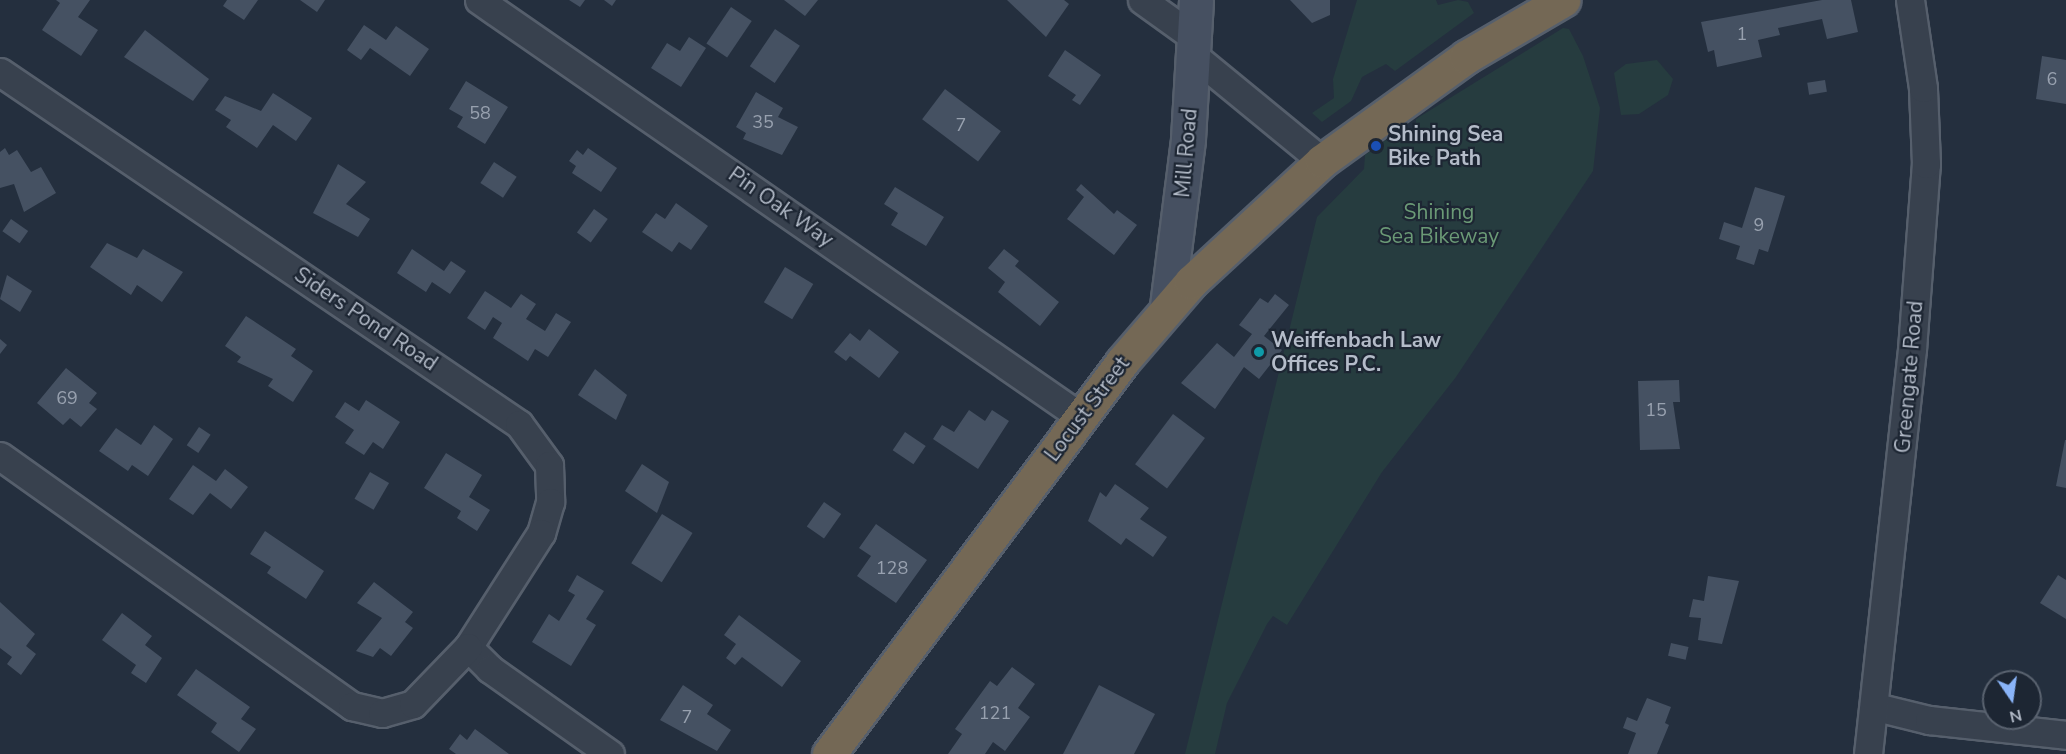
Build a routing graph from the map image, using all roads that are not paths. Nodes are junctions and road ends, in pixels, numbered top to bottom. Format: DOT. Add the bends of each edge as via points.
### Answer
graph roads {
  1 [pos="479,0"];
  2 [pos="1142,0"];
  3 [pos="1196,0"];
  4 [pos="1536,0"];
  5 [pos="1563,0"];
  6 [pos="1910,0"];
  7 [pos="1194,47"];
  8 [pos="1466,57"];
  9 [pos="0,72"];
  10 [pos="1322,161"];
  11 [pos="1167,306"];
  12 [pos="1081,417"];
  13 [pos="0,456"];
  14 [pos="468,647"];
  15 [pos="1876,707"];
  16 [pos="2066,735"];
  17 [pos="610,754"];
  18 [pos="829,754"];
  19 [pos="1869,754"];
  1 -- 12 [label="street, Pin Oak Way"];
  2 -- 7 [label="street"];
  3 -- 7 [label="street, Mill Road"];
  4 -- 8 [label="street"];
  5 -- 8 [label="highway, Locust Street"];
  6 -- 15 [label="street, Greengate Road" via="1923,88 1926,164"];
  7 -- 10 [label="street"];
  7 -- 11 [label="street, Mill Road"];
  8 -- 10 [label="highway, Locust Street"];
  9 -- 14 [label="street, Siders Pond Road" via="519,424 549,465 550,502 541,533"];
  10 -- 11 [label="highway, Locust Street" via="1268,206"];
  11 -- 12 [label="highway, Locust Street"];
  12 -- 18 [label="highway, Locust Street"];
  13 -- 14 [label="street, Siders Pond Road" via="352,706 382,712 413,704"];
  14 -- 17 [label="street" via="490,669"];
  15 -- 16 [label="street" via="1929,720"];
  15 -- 19 [label="street, Greengate Road"];
}
